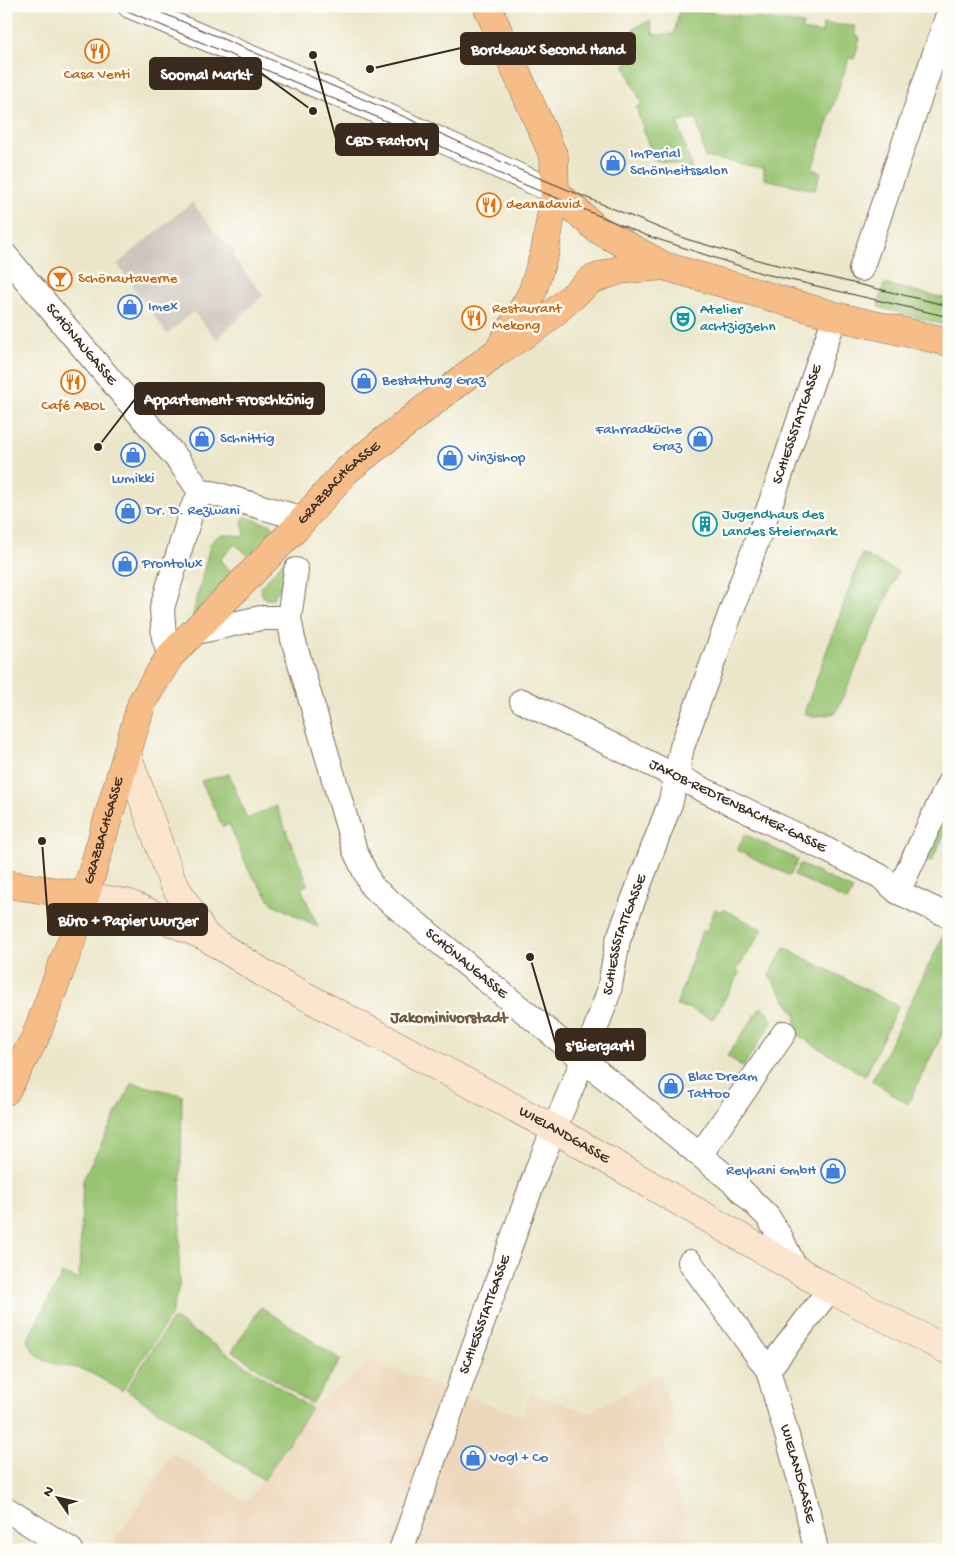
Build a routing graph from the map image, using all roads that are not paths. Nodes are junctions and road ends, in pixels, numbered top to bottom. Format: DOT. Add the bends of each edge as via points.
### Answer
graph roads {
  1 [pos="130,6"];
  2 [pos="487,6"];
  3 [pos="949,12"];
  4 [pos="555,192"];
  5 [pos="6,256"];
  6 [pos="664,266"];
  7 [pos="861,269"];
  8 [pos="839,317"];
  9 [pos="949,342"];
  10 [pos="498,351"];
  11 [pos="201,493"];
  12 [pos="304,519"];
  13 [pos="296,570"];
  14 [pos="288,618"];
  15 [pos="196,632"];
  16 [pos="170,656"];
  17 [pos="522,700"];
  18 [pos="127,754"];
  19 [pos="675,776"];
  20 [pos="949,783"];
  21 [pos="6,884"];
  22 [pos="898,892"];
  23 [pos="85,896"];
  24 [pos="949,916"];
  25 [pos="206,937"];
  26 [pos="784,1033"];
  27 [pos="583,1059"];
  28 [pos="6,1091"];
  29 [pos="554,1130"];
  30 [pos="700,1155"];
  31 [pos="690,1262"];
  32 [pos="795,1268"];
  33 [pos="830,1288"];
  34 [pos="949,1351"];
  35 [pos="768,1370"];
  36 [pos="6,1509"];
  37 [pos="44,1543"];
  38 [pos="71,1550"];
  39 [pos="401,1550"];
  40 [pos="816,1550"];
  1 -- 4 [label="street" via="381,113"];
  2 -- 4 [label="main road, GRAZBACHGASSE" via="554,157"];
  3 -- 7 [label="street"];
  4 -- 6 [label="main road" via="597,229"];
  4 -- 10 [label="main road, GRAZBACHGASSE" via="545,251 532,293"];
  5 -- 11 [label="street, SCHÖNAUGASSE" via="179,461"];
  6 -- 8 [label="main road"];
  6 -- 10 [label="main road, GRAZBACHGASSE" via="619,270 591,280 540,325"];
  8 -- 9 [label="main road"];
  8 -- 19 [label="street, SCHIESSSTATTGASSE" via="823,350 682,747"];
  10 -- 12 [label="main road, GRAZBACHGASSE" via="347,470"];
  11 -- 12 [label="street" via="212,493"];
  11 -- 16 [label="street" via="192,509 162,608 164,638"];
  12 -- 15 [label="main road, GRAZBACHGASSE"];
  13 -- 14 [label="street, SCHÖNAUGASSE"];
  14 -- 15 [label="street" via="261,618"];
  14 -- 27 [label="street, SCHÖNAUGASSE" via="355,851 372,888"];
  15 -- 16 [label="main road, GRAZBACHGASSE"];
  16 -- 18 [label="main road, GRAZBACHGASSE" via="142,702"];
  17 -- 19 [label="street, JAKOB-REDTENBACHER-GASSE"];
  18 -- 23 [label="main road, GRAZBACHGASSE"];
  18 -- 25 [label="main road, WIELANDGASSE" via="172,881"];
  19 -- 22 [label="street, JAKOB-REDTENBACHER-GASSE" via="880,876"];
  19 -- 27 [label="street, SCHIESSSTATTGASSE" via="671,800 618,940 609,991"];
  20 -- 22 [label="street"];
  21 -- 23 [label="main road, WIELANDGASSE"];
  22 -- 24 [label="street, JAKOB-REDTENBACHER-GASSE"];
  23 -- 25 [label="main road, WIELANDGASSE" via="127,903"];
  23 -- 28 [label="main road, GRAZBACHGASSE" via="35,1038"];
  25 -- 29 [label="main road, WIELANDGASSE" via="305,997"];
  26 -- 30 [label="street"];
  27 -- 29 [label="street, SCHIESSSTATTGASSE"];
  27 -- 30 [label="street, SCHÖNAUGASSE"];
  29 -- 32 [label="main road, WIELANDGASSE"];
  29 -- 39 [label="street, SCHIESSSTATTGASSE" via="538,1165"];
  30 -- 32 [label="street, SCHÖNAUGASSE" via="768,1217"];
  31 -- 35 [label="street, WIELANDGASSE"];
  32 -- 33 [label="main road, WIELANDGASSE"];
  33 -- 34 [label="main road"];
  33 -- 35 [label="street"];
  35 -- 40 [label="street, WIELANDGASSE" via="804,1494"];
  36 -- 37 [label="street"];
  37 -- 38 [label="street"];
}
